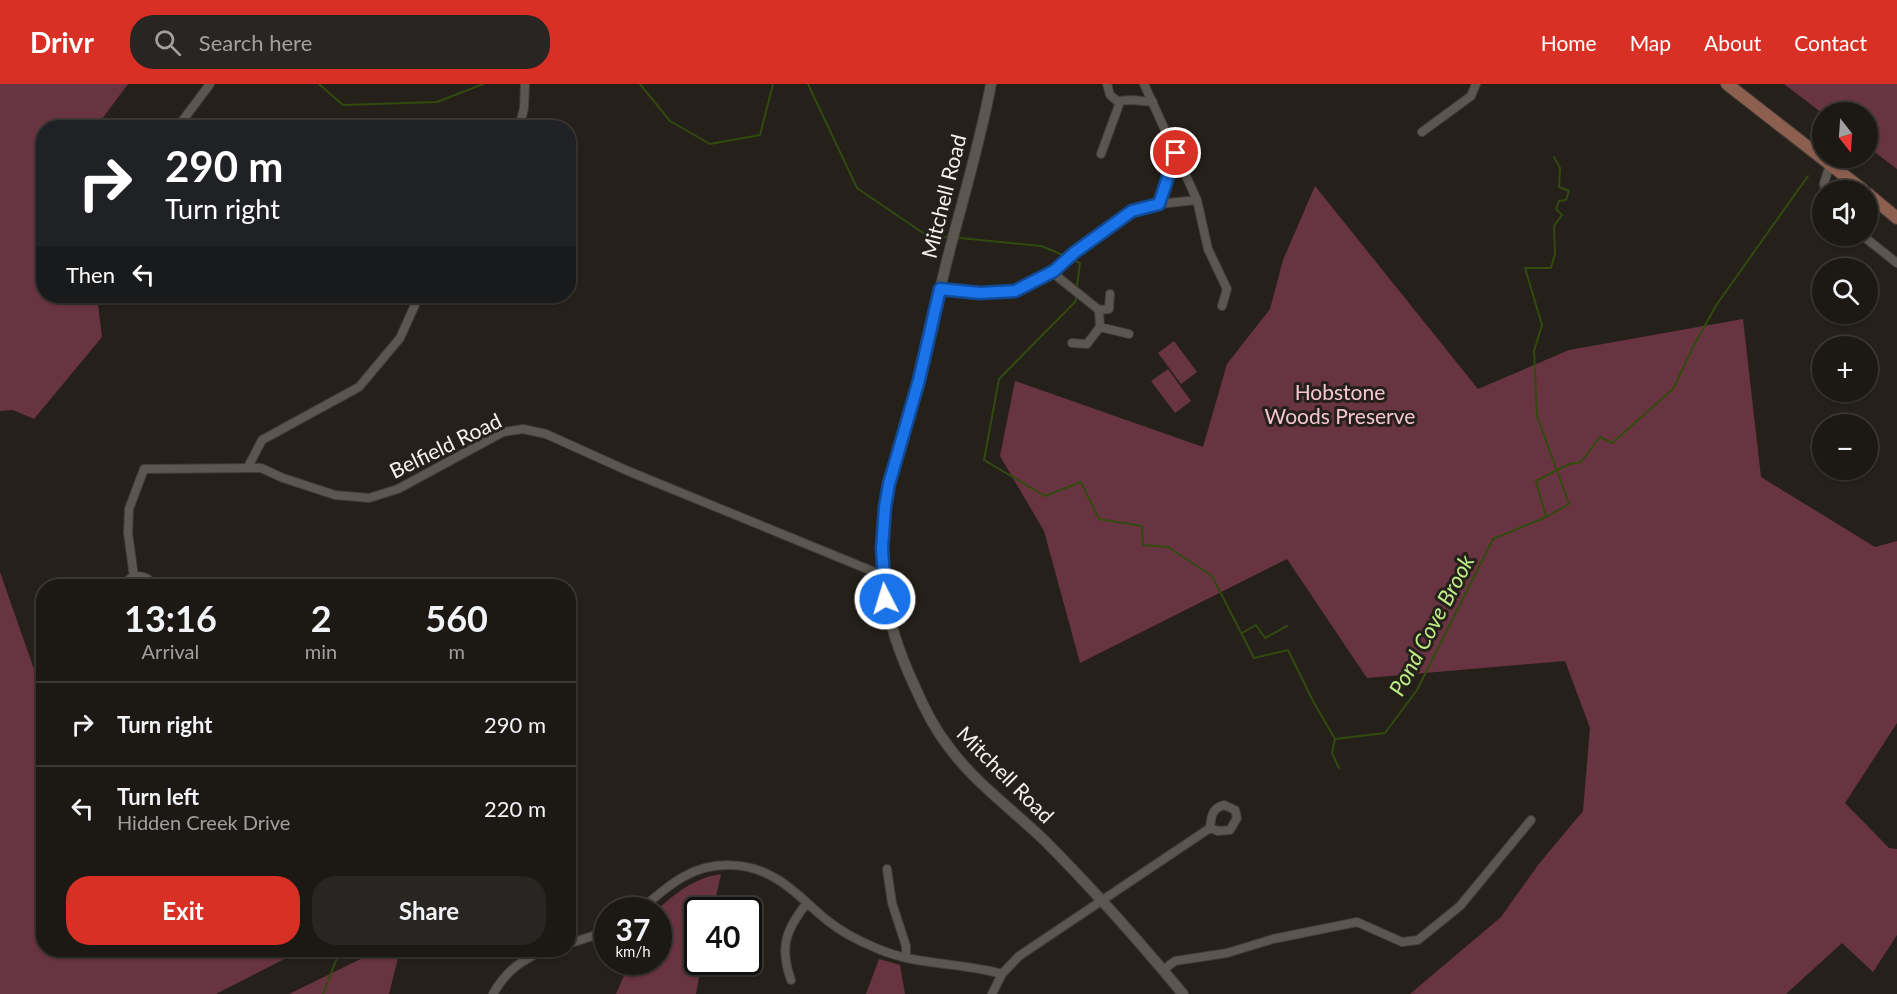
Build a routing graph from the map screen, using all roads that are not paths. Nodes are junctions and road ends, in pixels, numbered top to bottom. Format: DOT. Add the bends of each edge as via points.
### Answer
graph roads {
  1 [pos="210,84"];
  2 [pos="525,84"];
  3 [pos="992,84"];
  4 [pos="1107,84"];
  5 [pos="1144,84"];
  6 [pos="1476,84"];
  7 [pos="1727,84"];
  8 [pos="1120,102"];
  9 [pos="1153,102"];
  10 [pos="183,120"];
  11 [pos="521,120"];
  12 [pos="1422,132"];
  13 [pos="1812,151"];
  14 [pos="1176,153"];
  15 [pos="1101,154"];
  16 [pos="1834,168"];
  17 [pos="1850,180"];
  18 [pos="1197,200"];
  19 [pos="1878,202"];
  20 [pos="1159,204"];
  21 [pos="1897,218"];
  22 [pos="1876,246"];
  23 [pos="1897,263"];
  24 [pos="1054,271"];
  25 [pos="940,289"];
  26 [pos="1110,294"];
  27 [pos="416,303"];
  28 [pos="1222,306"];
  29 [pos="1099,310"];
  30 [pos="1100,327"];
  31 [pos="1129,334"];
  32 [pos="1072,343"];
  33 [pos="248,467"];
  34 [pos="882,575"];
  35 [pos="134,577"];
  36 [pos="129,579"];
  37 [pos="148,579"];
  38 [pos="1531,820"];
  39 [pos="1210,828"];
  40 [pos="887,868"];
  41 [pos="657,897"];
  42 [pos="1102,901"];
  43 [pos="807,903"];
  44 [pos="594,937"];
  45 [pos="576,942"];
  46 [pos="527,957"];
  47 [pos="906,958"];
  48 [pos="1163,970"];
  49 [pos="1002,974"];
  50 [pos="791,980"];
  51 [pos="493,994"];
  52 [pos="992,994"];
  53 [pos="1183,994"];
  1 -- 10 [label="street"];
  2 -- 11 [label="street"];
  3 -- 25 [label="street, Mitchell Road"];
  4 -- 8 [label="street" via="1110,95"];
  5 -- 9 [label="street"];
  6 -- 12 [label="street" via="1471,96"];
  7 -- 13 [label="main road"];
  8 -- 9 [label="street"];
  8 -- 15 [label="street"];
  9 -- 14 [label="street"];
  14 -- 18 [label="street"];
  14 -- 20 [label="street"];
  16 -- 17 [label="main road"];
  18 -- 20 [label="street"];
  18 -- 28 [label="street" via="1208,249 1227,290"];
  19 -- 21 [label="main road"];
  20 -- 24 [label="street" via="1132,211"];
  22 -- 23 [label="street"];
  24 -- 25 [label="street" via="1015,291"];
  24 -- 29 [label="street"];
  25 -- 34 [label="street, Mitchell Road" via="889,484"];
  26 -- 29 [label="street" via="1109,309"];
  27 -- 33 [label="street" via="400,338 359,387 262,440"];
  29 -- 30 [label="street"];
  30 -- 31 [label="street"];
  30 -- 32 [label="street" via="1087,344"];
  33 -- 34 [label="street, Belfield Road" via="261,468 335,495 369,498 398,489 503,432 523,429 546,434"];
  33 -- 35 [label="street, Belfield Road" via="144,469 129,509"];
  34 -- 42 [label="street, Mitchell Road" via="895,639 939,734 971,772"];
  35 -- 36 [label="street"];
  35 -- 37 [label="street"];
  38 -- 48 [label="street" via="1460,906 1418,940 1402,942 1357,922 1227,953 1175,961"];
  39 -- 42 [label="street"];
  40 -- 47 [label="street"];
  41 -- 43 [label="street" via="694,872 719,865 740,865 781,881"];
  42 -- 48 [label="street, Mitchell Road"];
  42 -- 49 [label="street" via="1019,956"];
  43 -- 47 [label="street" via="861,941"];
  43 -- 50 [label="street" via="787,936 785,960"];
  44 -- 45 [label="street"];
  46 -- 51 [label="street" via="501,980"];
  47 -- 49 [label="street"];
  48 -- 53 [label="street, Mitchell Road"];
  49 -- 52 [label="street"];
}
